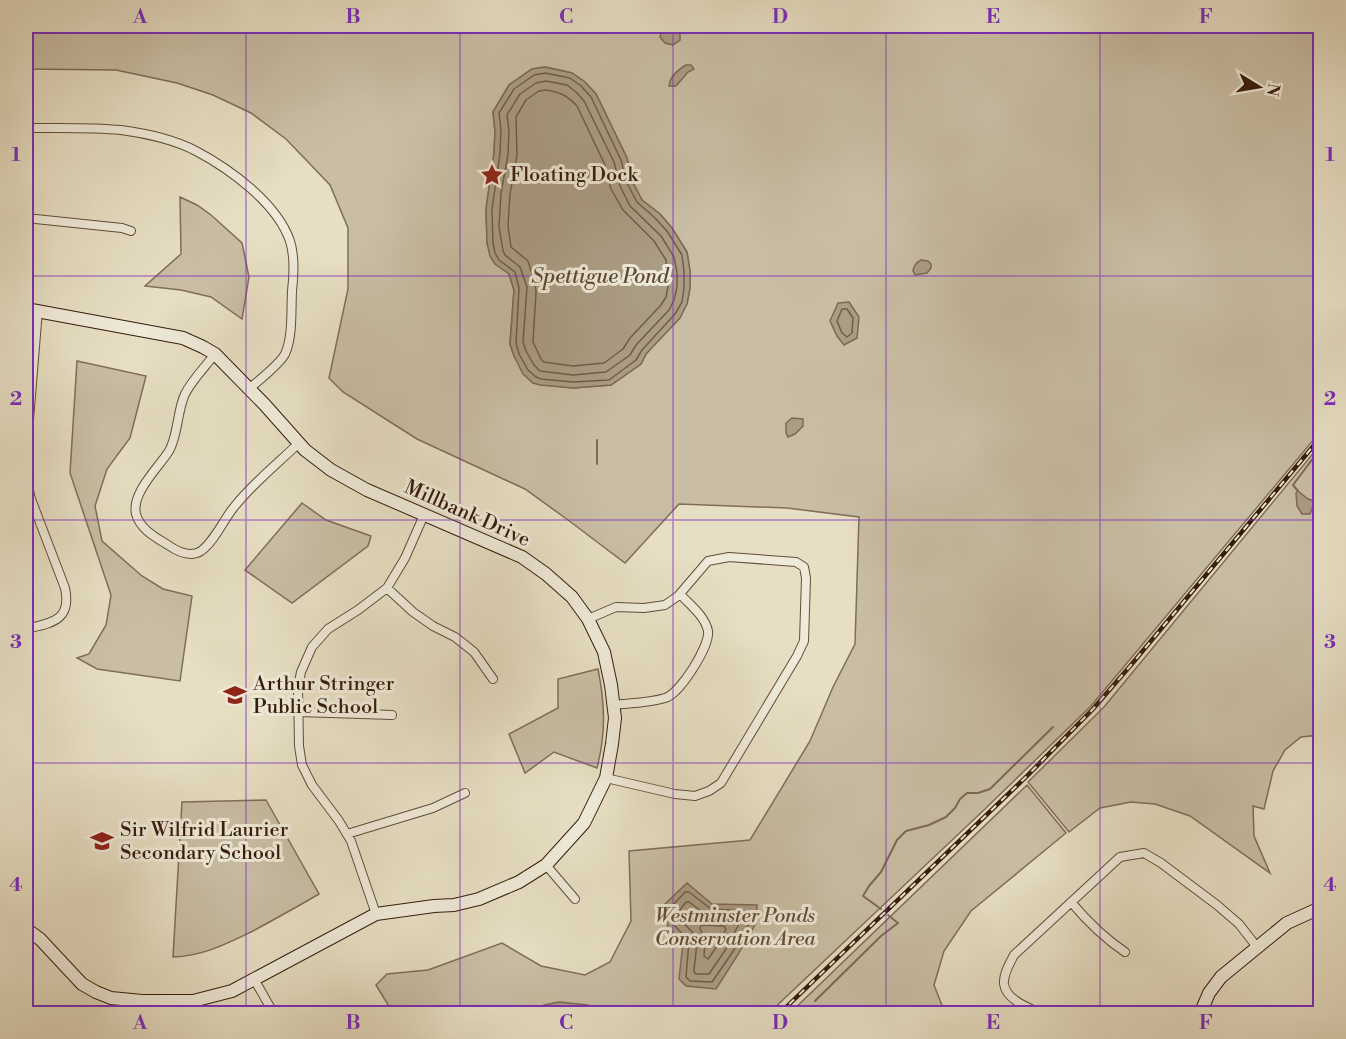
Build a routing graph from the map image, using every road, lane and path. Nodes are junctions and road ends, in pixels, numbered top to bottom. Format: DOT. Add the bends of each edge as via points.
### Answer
graph roads {
  1 [pos="26,128"];
  2 [pos="26,218"];
  3 [pos="131,231"];
  4 [pos="32,309"];
  5 [pos="215,354"];
  6 [pos="249,389"];
  7 [pos="298,443"];
  8 [pos="423,515"];
  9 [pos="387,588"];
  10 [pos="680,594"];
  11 [pos="588,619"];
  12 [pos="26,629"];
  13 [pos="493,679"];
  14 [pos="614,705"];
  15 [pos="299,712"];
  16 [pos="392,715"];
  17 [pos="606,778"];
  18 [pos="465,793"];
  19 [pos="347,834"];
  20 [pos="546,865"];
  21 [pos="575,899"];
  22 [pos="1071,902"];
  23 [pos="1320,908"];
  24 [pos="376,914"];
  25 [pos="26,929"];
  26 [pos="1257,947"];
  27 [pos="1125,952"];
  28 [pos="254,979"];
  29 [pos="1320,1004"];
  30 [pos="274,1014"];
  31 [pos="1042,1014"];
  32 [pos="1200,1014"];
  33 [pos="1309,1014"];
  1 -- 6 [label="street" via="121,130 194,150 230,172 277,217 293,255 289,340 284,355"];
  2 -- 3 [label="street"];
  4 -- 5 [label="street, Millbank Drive" via="183,338"];
  4 -- 12 [label="street" via="27,482 68,599 64,612 53,622"];
  5 -- 6 [label="street, Millbank Drive"];
  5 -- 7 [label="street" via="184,396 170,449 136,502 136,515 145,530 178,552 201,550 244,494"];
  6 -- 7 [label="street, Millbank Drive"];
  7 -- 8 [label="street, Millbank Drive" via="332,470"];
  8 -- 9 [label="street"];
  8 -- 11 [label="street, Millbank Drive" via="522,557 572,597"];
  9 -- 13 [label="street" via="413,612 474,652"];
  9 -- 15 [label="street" via="328,629 312,647 301,672"];
  10 -- 11 [label="street" via="665,605 616,607"];
  10 -- 14 [label="street" via="704,620 708,632 703,651 675,694"];
  10 -- 17 [label="street" via="708,561 729,557 796,561 804,567 806,578 804,641 721,783 695,796"];
  11 -- 14 [label="street, Millbank Drive" via="604,652"];
  14 -- 17 [label="street, Millbank Drive"];
  15 -- 16 [label="street"];
  15 -- 19 [label="street" via="302,765"];
  17 -- 20 [label="street, Millbank Drive" via="584,823"];
  18 -- 19 [label="street" via="433,808"];
  19 -- 24 [label="street"];
  20 -- 21 [label="street"];
  20 -- 24 [label="street, Millbank Drive" via="519,882 478,899"];
  22 -- 26 [label="street" via="1120,857 1144,854 1217,905"];
  22 -- 27 [label="street" via="1088,922"];
  22 -- 31 [label="street" via="1014,956 1006,970 1004,984 1008,994"];
  23 -- 26 [label="street" via="1287,923"];
  24 -- 28 [label="street, Millbank Drive"];
  25 -- 28 [label="street, Millbank Drive" via="82,984 111,998 193,1001 232,991"];
  26 -- 32 [label="street" via="1221,977"];
  28 -- 30 [label="street"];
  29 -- 33 [label="street"];
}
